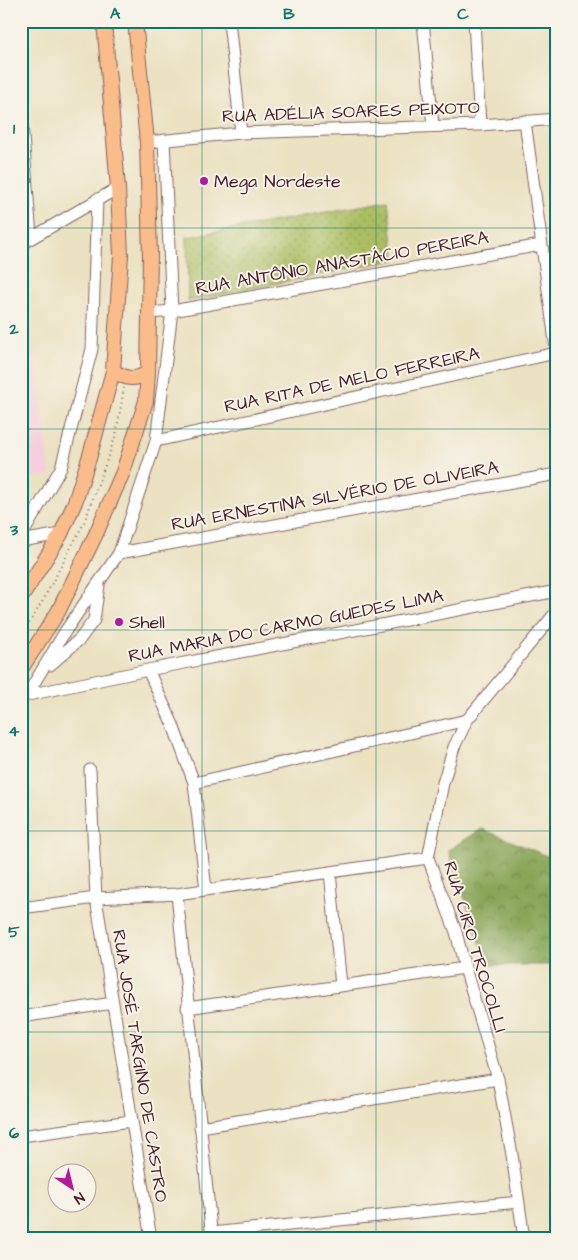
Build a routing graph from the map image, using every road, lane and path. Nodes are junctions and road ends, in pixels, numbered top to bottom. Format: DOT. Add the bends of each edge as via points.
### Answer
graph roads {
  1 [pos="104,21"];
  2 [pos="135,21"];
  3 [pos="229,21"];
  4 [pos="422,21"];
  5 [pos="474,21"];
  6 [pos="21,111"];
  7 [pos="557,119"];
  8 [pos="525,122"];
  9 [pos="480,125"];
  10 [pos="433,126"];
  11 [pos="241,133"];
  12 [pos="164,140"];
  13 [pos="148,142"];
  14 [pos="118,188"];
  15 [pos="97,199"];
  16 [pos="31,237"];
  17 [pos="21,244"];
  18 [pos="541,245"];
  19 [pos="172,311"];
  20 [pos="149,313"];
  21 [pos="556,355"];
  22 [pos="113,371"];
  23 [pos="148,373"];
  24 [pos="156,441"];
  25 [pos="557,474"];
  26 [pos="61,534"];
  27 [pos="21,538"];
  28 [pos="21,541"];
  29 [pos="119,553"];
  30 [pos="100,580"];
  31 [pos="557,591"];
  32 [pos="21,598"];
  33 [pos="557,611"];
  34 [pos="21,669"];
  35 [pos="148,670"];
  36 [pos="42,672"];
  37 [pos="24,696"];
  38 [pos="467,720"];
  39 [pos="90,770"];
  40 [pos="194,783"];
  41 [pos="428,858"];
  42 [pos="330,872"];
  43 [pos="206,890"];
  44 [pos="176,894"];
  45 [pos="96,898"];
  46 [pos="21,908"];
  47 [pos="464,968"];
  48 [pos="341,986"];
  49 [pos="113,1003"];
  50 [pos="188,1008"];
  51 [pos="21,1017"];
  52 [pos="498,1079"];
  53 [pos="131,1121"];
  54 [pos="200,1127"];
  55 [pos="21,1136"];
  56 [pos="519,1202"];
  57 [pos="212,1236"];
  58 [pos="151,1239"];
  59 [pos="524,1239"];
  1 -- 14 [label="main road"];
  2 -- 13 [label="main road"];
  3 -- 11 [label="street"];
  4 -- 10 [label="street"];
  5 -- 9 [label="street"];
  6 -- 16 [label="street"];
  7 -- 8 [label="street, RUA ADÉLIA SOARES PEIXOTO"];
  8 -- 9 [label="street, RUA ADÉLIA SOARES PEIXOTO"];
  8 -- 18 [label="street"];
  9 -- 10 [label="street, RUA ADÉLIA SOARES PEIXOTO"];
  10 -- 11 [label="street, RUA ADÉLIA SOARES PEIXOTO"];
  11 -- 12 [label="street, RUA ADÉLIA SOARES PEIXOTO"];
  12 -- 13 [label="street, RUA ADÉLIA SOARES PEIXOTO"];
  12 -- 19 [label="street"];
  13 -- 20 [label="main road"];
  14 -- 15 [label="street"];
  14 -- 22 [label="main road" via="121,256"];
  15 -- 16 [label="street"];
  15 -- 27 [label="street" via="92,348 61,468"];
  16 -- 17 [label="street"];
  18 -- 19 [label="street, RUA ANTÔNIO ANASTÁCIO PEREIRA"];
  18 -- 21 [label="street"];
  19 -- 20 [label="street, RUA ANTÔNIO ANASTÁCIO PEREIRA"];
  19 -- 24 [label="street"];
  20 -- 23 [label="main road"];
  21 -- 24 [label="street, RUA RITA DE MELO FERREIRA"];
  22 -- 23 [label="main road" via="134,379"];
  22 -- 26 [label="main road" via="90,455"];
  23 -- 34 [label="main road" via="146,400 123,472 58,612"];
  24 -- 29 [label="street"];
  25 -- 29 [label="street, RUA ERNESTINA SILVÉRIO DE OLIVEIRA"];
  26 -- 28 [label="street"];
  26 -- 32 [label="main road"];
  29 -- 30 [label="street"];
  30 -- 36 [label="street"];
  30 -- 36 [label="street" via="94,620 80,639"];
  31 -- 35 [label="street, RUA MARIA DO CARMO GUEDES LIMA"];
  33 -- 38 [label="street, RUA CIRO TROCOLLI"];
  35 -- 37 [label="street, RUA MARIA DO CARMO GUEDES LIMA"];
  35 -- 40 [label="street"];
  36 -- 37 [label="street"];
  38 -- 40 [label="street"];
  38 -- 41 [label="street, RUA CIRO TROCOLLI" via="446,774"];
  39 -- 45 [label="street, RUA JOSÉ TARGINO DE CASTRO"];
  40 -- 43 [label="street"];
  41 -- 42 [label="street"];
  41 -- 47 [label="street, RUA CIRO TROCOLLI" via="456,932"];
  42 -- 43 [label="street"];
  42 -- 48 [label="street"];
  43 -- 44 [label="street"];
  44 -- 45 [label="street"];
  44 -- 50 [label="street"];
  45 -- 46 [label="street"];
  45 -- 49 [label="street, RUA JOSÉ TARGINO DE CASTRO"];
  47 -- 48 [label="street"];
  47 -- 52 [label="street, RUA CIRO TROCOLLI"];
  48 -- 50 [label="street"];
  49 -- 51 [label="street"];
  49 -- 53 [label="street, RUA JOSÉ TARGINO DE CASTRO"];
  50 -- 54 [label="street"];
  52 -- 54 [label="street"];
  52 -- 56 [label="street, RUA CIRO TROCOLLI"];
  53 -- 55 [label="street"];
  53 -- 58 [label="street, RUA JOSÉ TARGINO DE CASTRO"];
  54 -- 57 [label="street"];
  56 -- 57 [label="street"];
  56 -- 59 [label="street, RUA CIRO TROCOLLI"];
}
